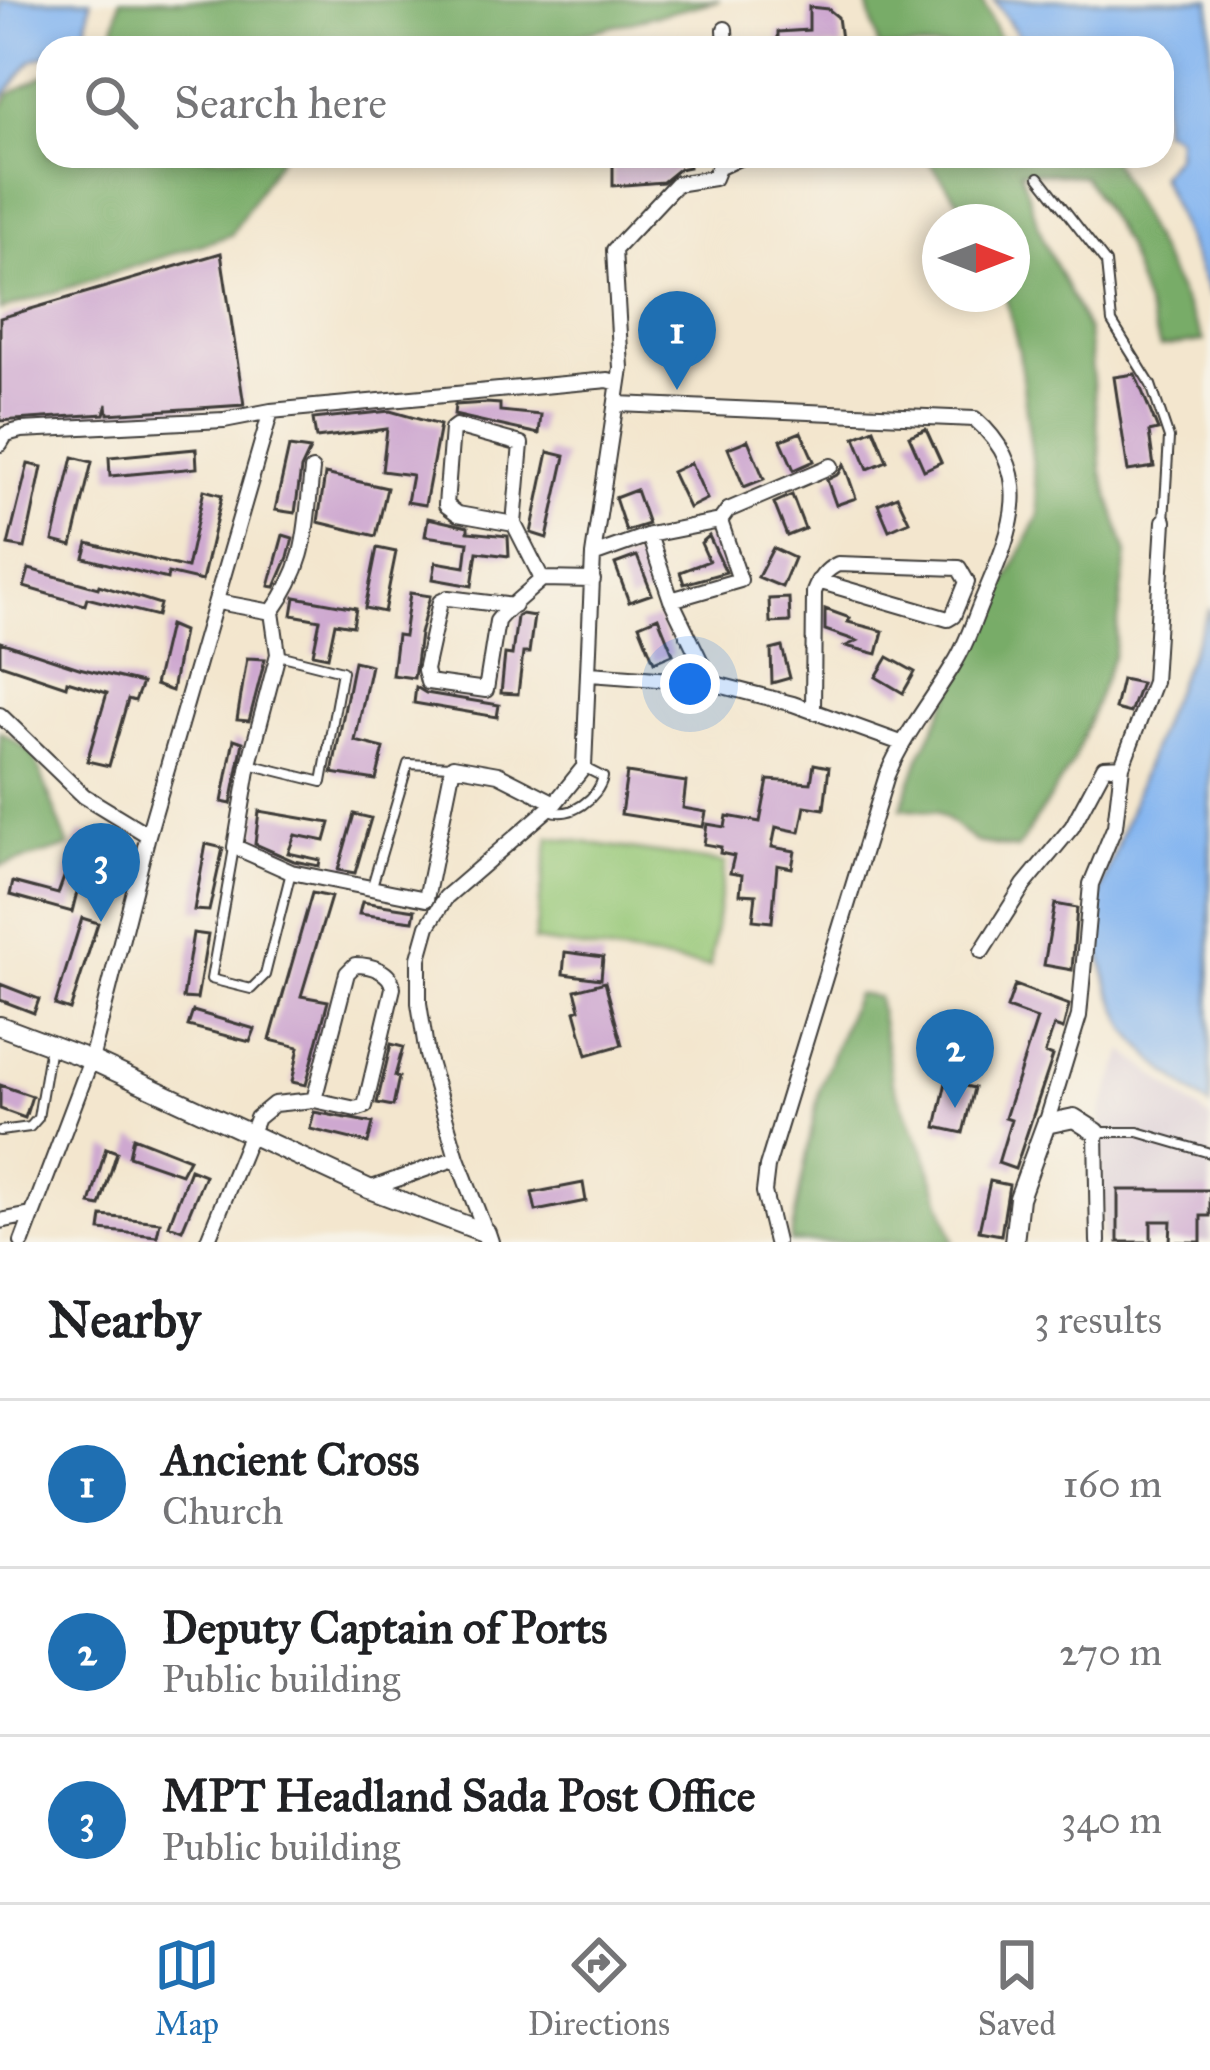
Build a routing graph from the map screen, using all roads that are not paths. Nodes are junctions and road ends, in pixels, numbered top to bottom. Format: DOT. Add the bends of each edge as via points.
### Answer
graph roads {
  1 [pos="725,29"];
  2 [pos="725,36"];
  3 [pos="719,168"];
  4 [pos="1039,177"];
  5 [pos="618,382"];
  6 [pos="618,404"];
  7 [pos="271,411"];
  8 [pos="0,444"];
  9 [pos="831,466"];
  10 [pos="312,470"];
  11 [pos="720,521"];
  12 [pos="1164,521"];
  13 [pos="514,524"];
  14 [pos="649,536"];
  15 [pos="593,555"];
  16 [pos="542,579"];
  17 [pos="593,580"];
  18 [pos="818,581"];
  19 [pos="671,601"];
  20 [pos="218,602"];
  21 [pos="514,606"];
  22 [pos="272,612"];
  23 [pos="278,654"];
  24 [pos="590,674"];
  25 [pos="711,683"];
  26 [pos="813,711"];
  27 [pos="0,715"];
  28 [pos="901,743"];
  29 [pos="249,764"];
  30 [pos="453,766"];
  31 [pos="1122,766"];
  32 [pos="584,767"];
  33 [pos="552,806"];
  34 [pos="148,835"];
  35 [pos="235,847"];
  36 [pos="291,872"];
  37 [pos="372,888"];
  38 [pos="982,952"];
  39 [pos="0,1026"];
  40 [pos="50,1045"];
  41 [pos="91,1060"];
  42 [pos="314,1100"];
  43 [pos="1046,1124"];
  44 [pos="0,1131"];
  45 [pos="1096,1132"];
  46 [pos="249,1134"];
  47 [pos="1210,1153"];
  48 [pos="457,1158"];
  49 [pos="369,1189"];
  50 [pos="31,1215"];
  51 [pos="0,1221"];
  52 [pos="487,1238"];
  53 [pos="22,1242"];
  54 [pos="207,1242"];
  55 [pos="776,1242"];
  56 [pos="1014,1242"];
  57 [pos="1098,1242"];
  1 -- 2 [label="street"];
  3 -- 5 [label="street" via="715,178 676,184 614,250"];
  4 -- 12 [label="lane" via="1106,263 1112,322 1151,385 1169,438"];
  5 -- 6 [label="street"];
  5 -- 7 [label="street"];
  6 -- 15 [label="street"];
  6 -- 28 [label="street" via="975,419 994,435 1011,478 1012,529 957,660"];
  7 -- 8 [label="street" via="21,430"];
  7 -- 20 [label="street"];
  9 -- 11 [label="street" via="728,510"];
  10 -- 22 [label="street" via="307,540"];
  11 -- 14 [label="street"];
  11 -- 19 [label="street" via="740,580"];
  12 -- 31 [label="street" via="1154,682"];
  13 -- 13 [label="street" via="521,444 452,429 446,505"];
  13 -- 16 [label="street"];
  14 -- 15 [label="street"];
  14 -- 19 [label="street"];
  15 -- 17 [label="street"];
  16 -- 17 [label="street"];
  16 -- 21 [label="street"];
  17 -- 24 [label="street"];
  18 -- 18 [label="street" via="838,565 959,568 967,582 947,619"];
  18 -- 26 [label="street"];
  19 -- 25 [label="street"];
  20 -- 22 [label="street"];
  20 -- 34 [label="street"];
  21 -- 21 [label="street" via="497,621 485,690 428,682 440,602"];
  22 -- 23 [label="street"];
  23 -- 29 [label="street"];
  23 -- 29 [label="lane" via="342,671 322,782"];
  24 -- 25 [label="street"];
  24 -- 32 [label="street"];
  25 -- 26 [label="street"];
  26 -- 28 [label="street"];
  27 -- 34 [label="street" via="84,796"];
  28 -- 55 [label="street" via="766,1167"];
  29 -- 35 [label="street"];
  30 -- 33 [label="street" via="498,774"];
  30 -- 37 [label="lane" via="408,764"];
  30 -- 37 [label="street" via="426,899"];
  31 -- 38 [label="street" via="1103,766 1072,826"];
  31 -- 43 [label="street" via="1115,826 1090,884 1079,1016"];
  32 -- 33 [label="street"];
  32 -- 33 [label="lane" via="603,777 600,788 572,812"];
  33 -- 48 [label="street" via="446,896 419,958 427,1055"];
  34 -- 41 [label="street"];
  35 -- 36 [label="street"];
  35 -- 36 [label="lane" via="211,980 251,989 265,975"];
  36 -- 37 [label="street"];
  39 -- 40 [label="street"];
  40 -- 41 [label="street"];
  40 -- 44 [label="lane" via="38,1118"];
  41 -- 46 [label="street"];
  41 -- 50 [label="street"];
  42 -- 42 [label="street" via="347,974 355,965 385,973 393,988 365,1106"];
  42 -- 46 [label="street" via="266,1107"];
  43 -- 45 [label="street" via="1074,1118"];
  43 -- 56 [label="street" via="1019,1198"];
  45 -- 47 [label="lane" via="1138,1132"];
  45 -- 57 [label="street"];
  46 -- 49 [label="street"];
  46 -- 54 [label="street"];
  48 -- 49 [label="street"];
  48 -- 52 [label="street"];
  49 -- 52 [label="street"];
  50 -- 51 [label="street"];
  50 -- 53 [label="street"];
}
